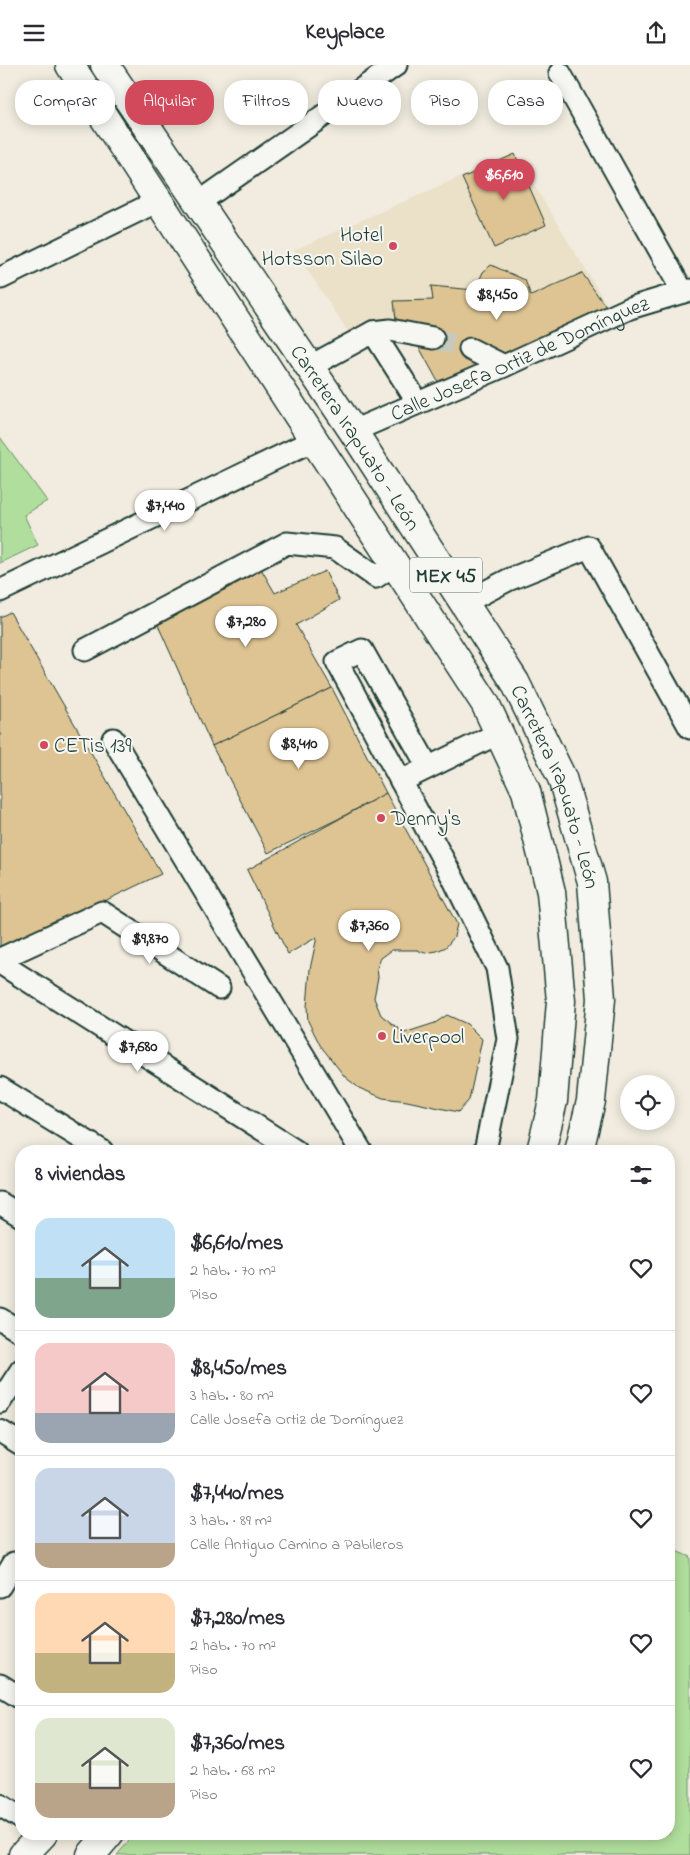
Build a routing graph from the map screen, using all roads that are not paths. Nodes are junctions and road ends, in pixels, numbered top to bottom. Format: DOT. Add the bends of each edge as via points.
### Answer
graph roads {
  1 [pos="70,65"];
  2 [pos="105,65"];
  3 [pos="396,65"];
  4 [pos="560,73"];
  5 [pos="158,201"];
  6 [pos="198,203"];
  7 [pos="1,278"];
  8 [pos="686,291"];
  9 [pos="373,332"];
  10 [pos="433,338"];
  11 [pos="470,349"];
  12 [pos="504,366"];
  13 [pos="309,367"];
  14 [pos="410,392"];
  15 [pos="353,431"];
  16 [pos="314,440"];
  17 [pos="395,564"];
  18 [pos="0,591"];
  19 [pos="464,603"];
  20 [pos="85,651"];
  21 [pos="690,728"];
  22 [pos="499,733"];
  23 [pos="112,739"];
  24 [pos="428,767"];
  25 [pos="401,781"];
  26 [pos="0,959"];
  27 [pos="0,963"];
  28 [pos="219,988"];
  29 [pos="0,1088"];
  30 [pos="92,1145"];
  31 [pos="287,1145"];
  32 [pos="357,1145"];
  33 [pos="486,1145"];
  34 [pos="542,1145"];
  35 [pos="580,1145"];
  36 [pos="0,1203"];
  37 [pos="15,1213"];
  38 [pos="0,1319"];
  39 [pos="15,1328"];
  40 [pos="15,1378"];
  41 [pos="0,1402"];
  42 [pos="0,1431"];
  43 [pos="15,1440"];
  44 [pos="0,1685"];
  45 [pos="15,1694"];
  46 [pos="0,1805"];
  47 [pos="15,1814"];
  48 [pos="37,1840"];
  49 [pos="104,1840"];
  50 [pos="23,1855"];
  51 [pos="91,1855"];
  1 -- 5 [label="highway, Carretera Irapuato - León / MEX 45"];
  2 -- 6 [label="highway, Carretera Irapuato - León / MEX 45"];
  3 -- 6 [label="street"];
  4 -- 8 [label="street"];
  5 -- 7 [label="street"];
  5 -- 16 [label="highway, Carretera Irapuato - León / MEX 45"];
  6 -- 13 [label="highway, Carretera Irapuato - León / MEX 45"];
  8 -- 12 [label="street, Calle Josefa Ortiz de Domínguez" via="630,307"];
  9 -- 10 [label="street" via="390,330"];
  9 -- 13 [label="street"];
  9 -- 14 [label="street"];
  11 -- 12 [label="street"];
  12 -- 15 [label="street, Calle Josefa Ortiz de Domínguez"];
  13 -- 15 [label="highway, Carretera Irapuato - León / MEX 45"];
  15 -- 19 [label="highway, Carretera Irapuato - León / MEX 45"];
  16 -- 17 [label="highway, Carretera Irapuato - León / MEX 45"];
  16 -- 18 [label="street"];
  17 -- 20 [label="street" via="376,577 335,548 287,543"];
  17 -- 22 [label="highway, Carretera Irapuato - León / MEX 45" via="485,703"];
  19 -- 21 [label="street" via="508,580 589,547"];
  19 -- 35 [label="highway, Carretera Irapuato - León / MEX 45" via="515,682 562,778 592,882 601,999 591,1101"];
  22 -- 24 [label="street"];
  22 -- 34 [label="highway, Carretera Irapuato - León / MEX 45" via="526,791 552,892 561,1001 553,1101"];
  23 -- 32 [label="street"];
  24 -- 25 [label="street"];
  24 -- 25 [label="street" via="362,650 337,662"];
  25 -- 33 [label="street" via="497,968 508,1039"];
  26 -- 28 [label="street" via="102,912"];
  27 -- 31 [label="street"];
  29 -- 30 [label="street"];
  36 -- 37 [label="street"];
  38 -- 39 [label="street"];
  40 -- 41 [label="street"];
  42 -- 43 [label="street"];
  44 -- 45 [label="street"];
  46 -- 47 [label="street"];
  48 -- 50 [label="highway"];
  49 -- 51 [label="highway"];
}
